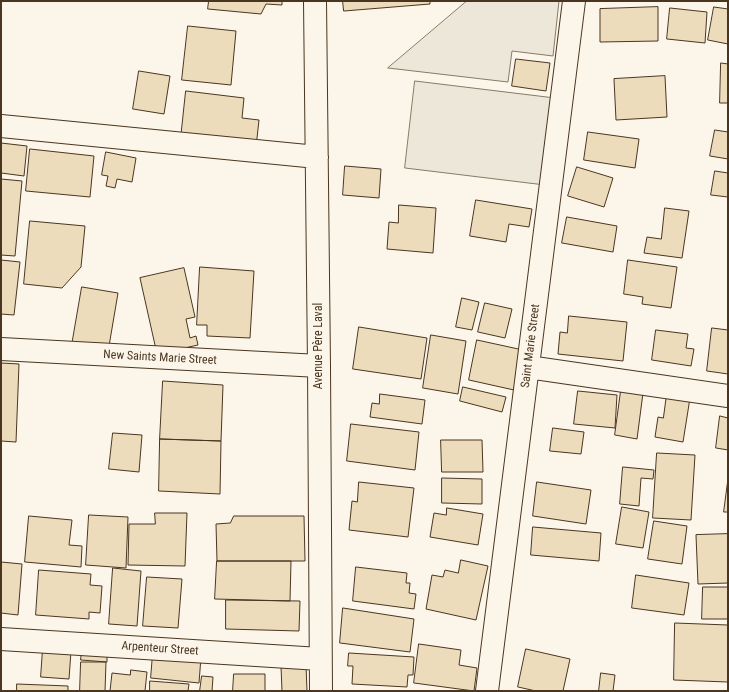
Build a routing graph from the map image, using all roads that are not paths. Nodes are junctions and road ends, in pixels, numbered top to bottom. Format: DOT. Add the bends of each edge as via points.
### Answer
graph roads {
  1 [pos="315,1"];
  2 [pos="574,1"];
  3 [pos="1,126"];
  4 [pos="317,157"];
  5 [pos="1,350"];
  6 [pos="319,366"];
  7 [pos="528,367"];
  8 [pos="728,396"];
  9 [pos="1,639"];
  10 [pos="320,659"];
  11 [pos="321,691"];
  12 [pos="487,691"];
  1 -- 4 [label="street, Avenue Père Laval"];
  2 -- 7 [label="street, Saint Marie Street"];
  3 -- 4 [label="street"];
  4 -- 6 [label="street, Avenue Père Laval"];
  5 -- 6 [label="street, New Saints Marie Street"];
  6 -- 10 [label="street, Avenue Père Laval"];
  7 -- 8 [label="street"];
  7 -- 12 [label="street, Saint Marie Street"];
  9 -- 10 [label="street, Arpenteur Street"];
  10 -- 11 [label="street, Avenue Père Laval"];
}
